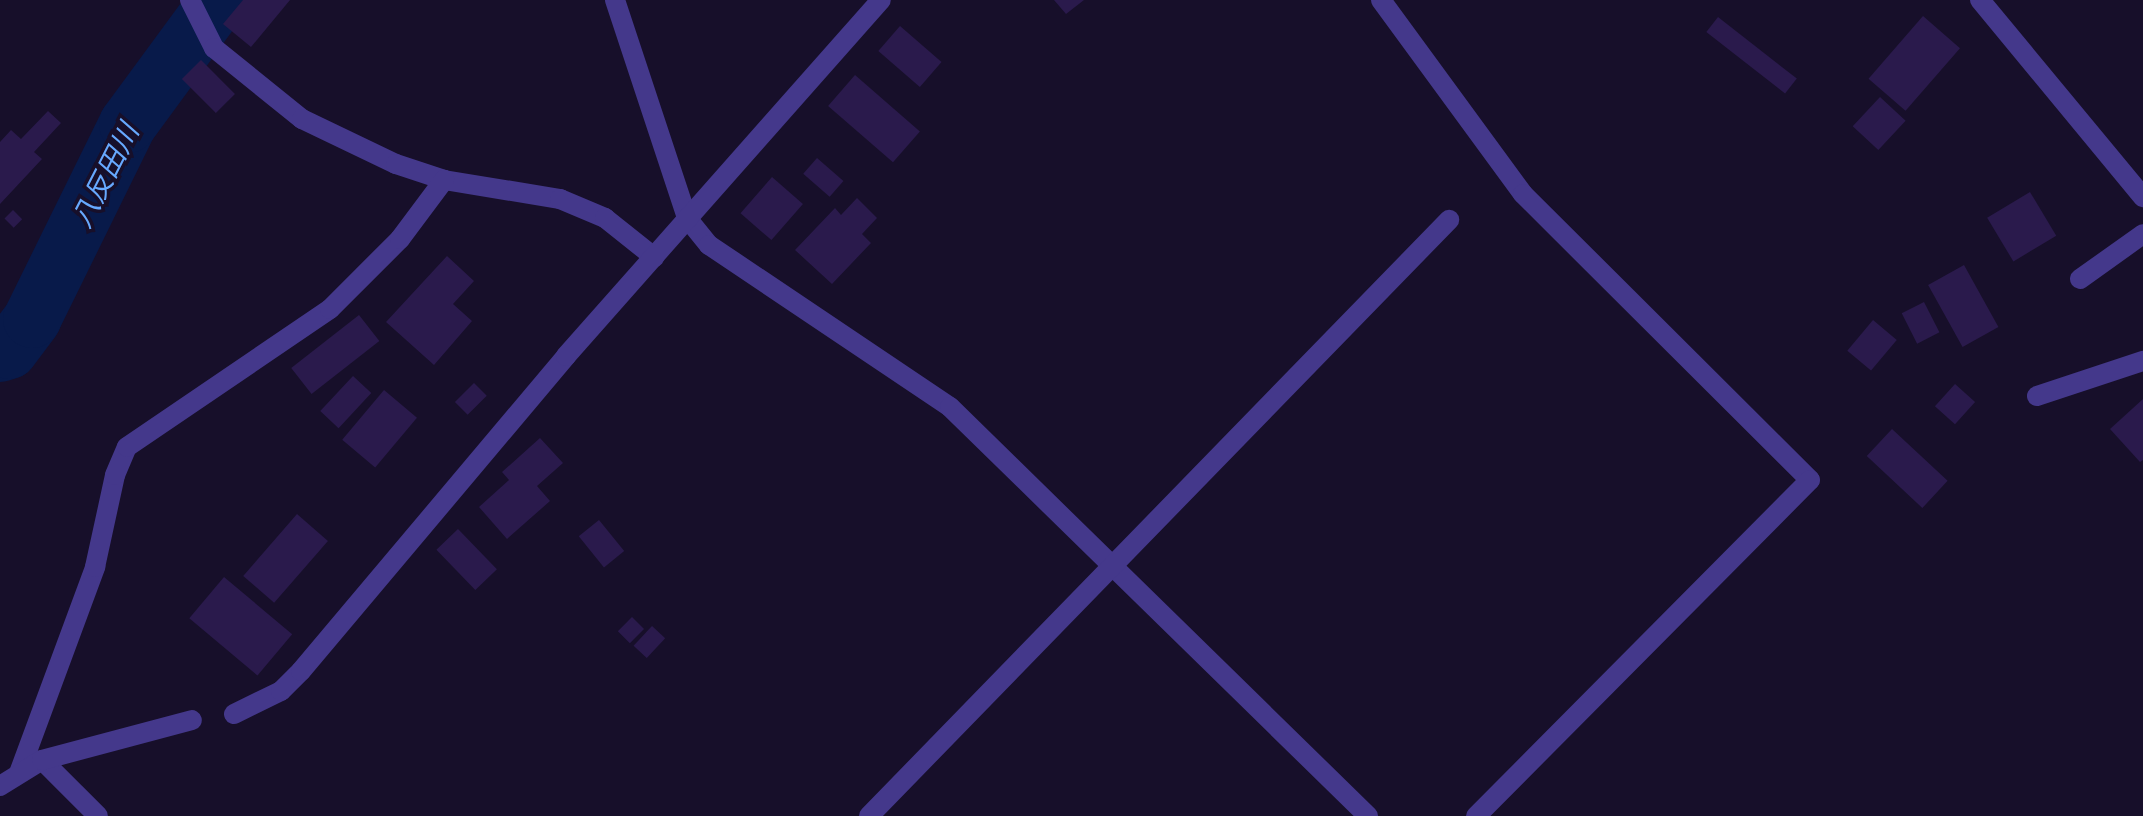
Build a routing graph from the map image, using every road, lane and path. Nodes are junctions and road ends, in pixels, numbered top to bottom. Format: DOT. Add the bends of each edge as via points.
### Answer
graph roads {
  1 [pos="615,0"];
  2 [pos="881,0"];
  3 [pos="1381,0"];
  4 [pos="1980,0"];
  5 [pos="191,2"];
  6 [pos="444,180"];
  7 [pos="2143,197"];
  8 [pos="687,218"];
  9 [pos="1449,220"];
  10 [pos="2143,234"];
  11 [pos="654,257"];
  12 [pos="2080,279"];
  13 [pos="2143,361"];
  14 [pos="2037,396"];
  15 [pos="1117,567"];
  16 [pos="234,714"];
  17 [pos="192,720"];
  18 [pos="42,760"];
  19 [pos="19,773"];
  20 [pos="0,786"];
  21 [pos="98,816"];
  22 [pos="869,816"];
  23 [pos="1368,816"];
  24 [pos="1476,816"];
  1 -- 8 [label="street"];
  2 -- 8 [label="street"];
  3 -- 24 [label="street" via="1523,194 1810,480"];
  4 -- 7 [label="street"];
  5 -- 6 [label="street" via="214,48 302,119 396,164"];
  6 -- 11 [label="street" via="560,199 605,218"];
  6 -- 19 [label="street" via="400,239 330,309 127,447 115,475 95,567"];
  8 -- 11 [label="street"];
  8 -- 15 [label="street" via="709,245 950,407"];
  9 -- 15 [label="street"];
  10 -- 12 [label="street"];
  11 -- 16 [label="street" via="301,671 281,691"];
  13 -- 14 [label="street"];
  15 -- 22 [label="street"];
  15 -- 23 [label="street"];
  17 -- 18 [label="street"];
  18 -- 19 [label="street"];
  18 -- 21 [label="street"];
  19 -- 20 [label="street"];
}
